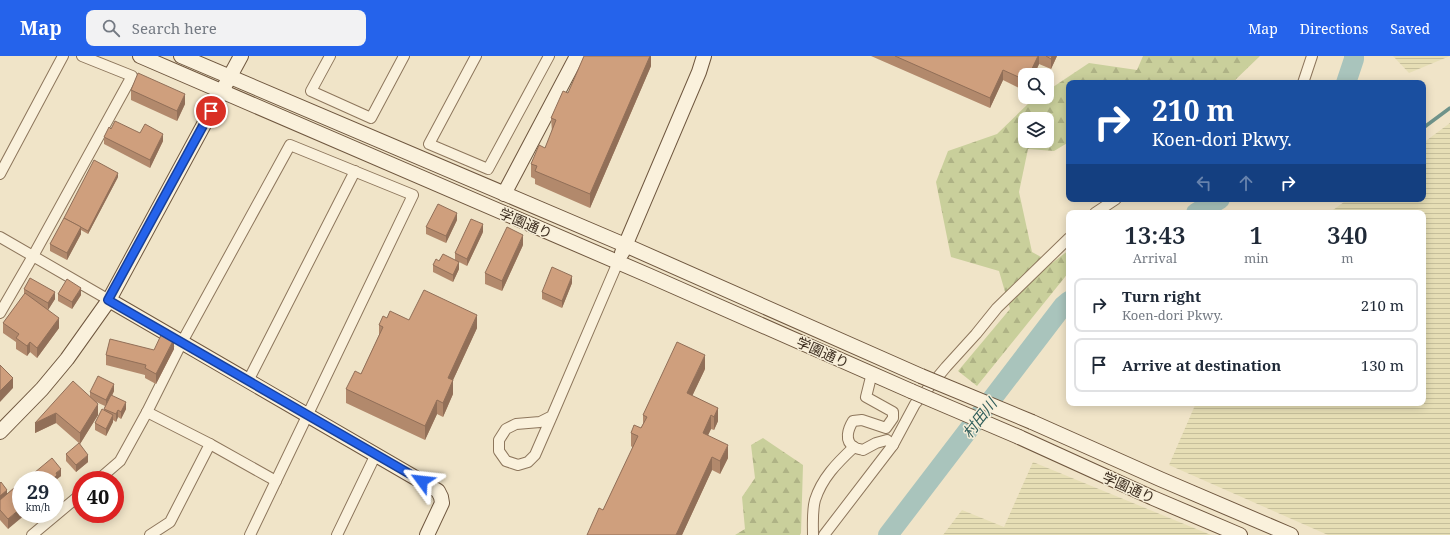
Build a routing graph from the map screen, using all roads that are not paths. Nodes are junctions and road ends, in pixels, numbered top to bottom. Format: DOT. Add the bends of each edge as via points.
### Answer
graph roads {
  1 [pos="62,56"];
  2 [pos="82,56"];
  3 [pos="140,56"];
  4 [pos="181,56"];
  5 [pos="242,56"];
  6 [pos="330,56"];
  7 [pos="404,56"];
  8 [pos="476,56"];
  9 [pos="549,56"];
  10 [pos="577,56"];
  11 [pos="704,56"];
  12 [pos="1312,56"];
  13 [pos="230,77"];
  14 [pos="1304,80"];
  15 [pos="221,92"];
  16 [pos="355,171"];
  17 [pos="0,174"];
  18 [pos="504,194"];
  19 [pos="1112,202"];
  20 [pos="1100,210"];
  21 [pos="0,237"];
  22 [pos="1066,241"];
  23 [pos="625,245"];
  24 [pos="33,256"];
  25 [pos="618,262"];
  26 [pos="108,300"];
  27 [pos="0,313"];
  28 [pos="182,342"];
  29 [pos="872,374"];
  30 [pos="248,381"];
  31 [pos="147,412"];
  32 [pos="308,415"];
  33 [pos="552,416"];
  34 [pos="0,432"];
  35 [pos="210,444"];
  36 [pos="893,445"];
  37 [pos="854,447"];
  38 [pos="376,454"];
  39 [pos="109,471"];
  40 [pos="276,481"];
  41 [pos="72,502"];
  42 [pos="32,535"];
  43 [pos="150,535"];
  44 [pos="250,535"];
  45 [pos="337,535"];
  46 [pos="426,535"];
  47 [pos="813,535"];
  48 [pos="824,535"];
  49 [pos="1240,535"];
  50 [pos="1291,535"];
  1 -- 17 [label="street"];
  2 -- 24 [label="street" via="132,76"];
  3 -- 15 [label="street, 学園通り"];
  4 -- 13 [label="street, 学園通り"];
  5 -- 13 [label="street"];
  6 -- 7 [label="street" via="311,92 371,118"];
  8 -- 9 [label="street" via="429,144 488,169"];
  10 -- 18 [label="street"];
  11 -- 23 [label="street"];
  12 -- 14 [label="street"];
  13 -- 15 [label="street"];
  13 -- 18 [label="street, 学園通り"];
  15 -- 25 [label="street, 学園通り"];
  15 -- 26 [label="street"];
  16 -- 28 [label="street" via="290,145"];
  16 -- 30 [label="street"];
  16 -- 32 [label="street" via="413,195"];
  18 -- 23 [label="street, 学園通り"];
  19 -- 20 [label="street"];
  21 -- 24 [label="street"];
  22 -- 36 [label="street" via="997,308 946,367 915,404"];
  23 -- 25 [label="street"];
  23 -- 50 [label="street, 学園通り, bridge"];
  24 -- 26 [label="street"];
  24 -- 27 [label="street"];
  25 -- 29 [label="street, 学園通り"];
  25 -- 33 [label="street"];
  26 -- 28 [label="street"];
  26 -- 34 [label="street" via="68,359"];
  28 -- 30 [label="street"];
  28 -- 31 [label="street"];
  29 -- 37 [label="street" via="866,397 893,412 893,418 886,428 862,420 853,421 848,428 848,439"];
  29 -- 49 [label="street, 学園通り, bridge"];
  30 -- 32 [label="street"];
  31 -- 35 [label="street"];
  31 -- 39 [label="street" via="120,462"];
  32 -- 38 [label="street"];
  32 -- 40 [label="street"];
  33 -- 33 [label="street" via="535,455 528,462 518,465 506,461 499,451 499,440 506,429 516,424 540,422"];
  35 -- 40 [label="street"];
  35 -- 43 [label="street" via="170,522"];
  36 -- 37 [label="street" via="887,440 863,450"];
  36 -- 48 [label="street"];
  37 -- 47 [label="street" via="830,470 814,501"];
  38 -- 45 [label="street"];
  38 -- 46 [label="street" via="438,491 442,497 442,503"];
  40 -- 44 [label="street"];
  41 -- 42 [label="street"];
}
